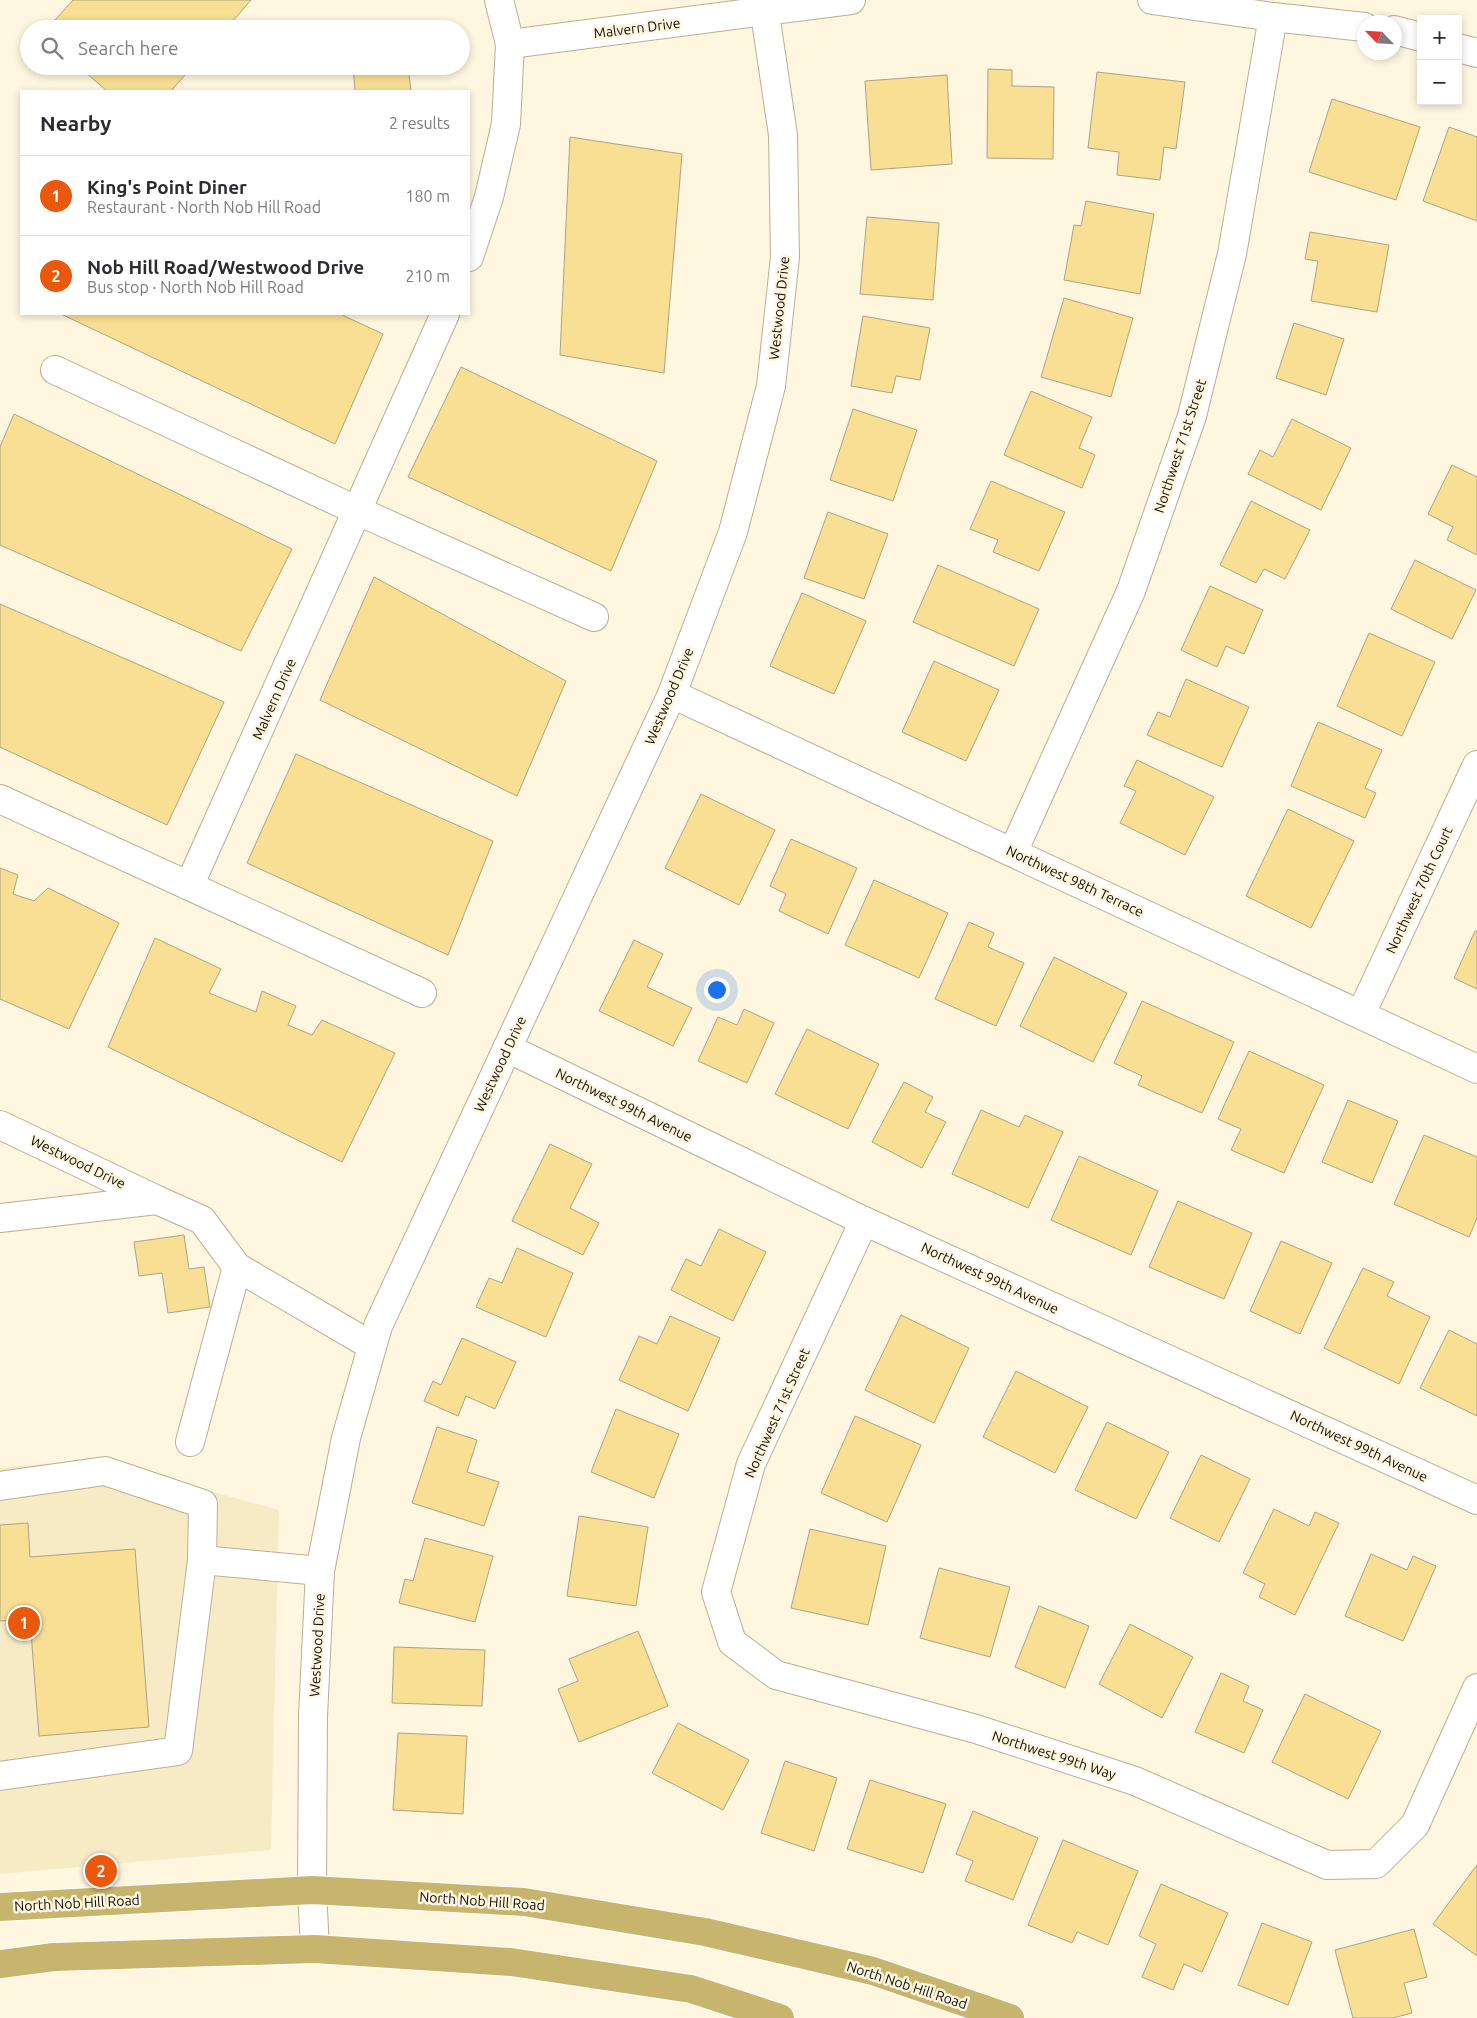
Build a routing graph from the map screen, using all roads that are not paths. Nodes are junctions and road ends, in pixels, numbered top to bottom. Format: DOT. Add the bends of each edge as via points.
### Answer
graph roads {
  1 [pos="499,0"];
  2 [pos="851,0"];
  3 [pos="1152,0"];
  4 [pos="764,6"];
  5 [pos="1273,17"];
  6 [pos="1357,25"];
  7 [pos="1402,32"];
  8 [pos="1417,35"];
  9 [pos="510,44"];
  10 [pos="1462,49"];
  11 [pos="1477,53"];
  12 [pos="470,254"];
  13 [pos="445,315"];
  14 [pos="55,370"];
  15 [pos="358,511"];
  16 [pos="594,618"];
  17 [pos="672,694"];
  18 [pos="1477,765"];
  19 [pos="0,799"];
  20 [pos="1013,852"];
  21 [pos="189,886"];
  22 [pos="422,993"];
  23 [pos="1361,1014"];
  24 [pos="507,1048"];
  25 [pos="1477,1069"];
  26 [pos="0,1124"];
  27 [pos="157,1200"];
  28 [pos="0,1218"];
  29 [pos="864,1221"];
  30 [pos="237,1267"];
  31 [pos="372,1346"];
  32 [pos="190,1442"];
  33 [pos="0,1486"];
  34 [pos="1477,1500"];
  35 [pos="202,1560"];
  36 [pos="320,1571"];
  37 [pos="732,1642"];
  38 [pos="1477,1688"];
  39 [pos="0,1776"];
  40 [pos="312,1890"];
  41 [pos="0,1907"];
  42 [pos="315,1949"];
  43 [pos="0,1964"];
  44 [pos="780,2018"];
  45 [pos="1010,2018"];
  1 -- 9 [label="street"];
  2 -- 4 [label="street, Malvern Drive"];
  3 -- 5 [label="street"];
  4 -- 9 [label="street, Malvern Drive"];
  4 -- 17 [label="street, Westwood Drive" via="783,135 785,248 771,386 733,532"];
  5 -- 6 [label="street"];
  5 -- 20 [label="street, Northwest 71st Street" via="1232,254 1192,416 1132,591"];
  7 -- 8 [label="street"];
  9 -- 12 [label="street" via="506,124 490,197"];
  10 -- 11 [label="street"];
  13 -- 15 [label="street, Malvern Drive"];
  14 -- 15 [label="street"];
  15 -- 16 [label="street"];
  15 -- 21 [label="street, Malvern Drive"];
  17 -- 20 [label="street, Northwest 98th Terrace"];
  17 -- 24 [label="street, Westwood Drive"];
  18 -- 23 [label="street, Northwest 70th Court"];
  19 -- 21 [label="street"];
  20 -- 23 [label="street, Northwest 98th Terrace"];
  21 -- 22 [label="street"];
  23 -- 25 [label="street, Northwest 98th Terrace"];
  24 -- 29 [label="street, Northwest 99th Avenue"];
  24 -- 31 [label="street, Westwood Drive" via="378,1326"];
  26 -- 27 [label="street, Westwood Drive"];
  27 -- 28 [label="street, Westwood Drive"];
  27 -- 30 [label="street, Westwood Drive" via="202,1220"];
  29 -- 34 [label="street, Northwest 99th Avenue"];
  29 -- 37 [label="street, Northwest 71st Street" via="751,1464 716,1592"];
  30 -- 31 [label="street, Westwood Drive"];
  30 -- 32 [label="street"];
  31 -- 36 [label="street, Westwood Drive" via="346,1438"];
  33 -- 35 [label="street" via="105,1471 203,1504"];
  35 -- 36 [label="street"];
  35 -- 39 [label="street" via="178,1751"];
  36 -- 40 [label="street, Westwood Drive" via="313,1716"];
  37 -- 38 [label="street, Northwest 99th Way" via="776,1675 976,1729 1135,1781 1327,1866 1376,1864 1415,1825"];
  40 -- 41 [label="main road, North Nob Hill Road"];
  40 -- 42 [label="street, Westwood Drive"];
  40 -- 45 [label="main road, North Nob Hill Road" via="524,1902 705,1932 873,1971"];
  42 -- 43 [label="main road" via="54,1957"];
  42 -- 44 [label="main road" via="511,1962 691,1988"];
}
